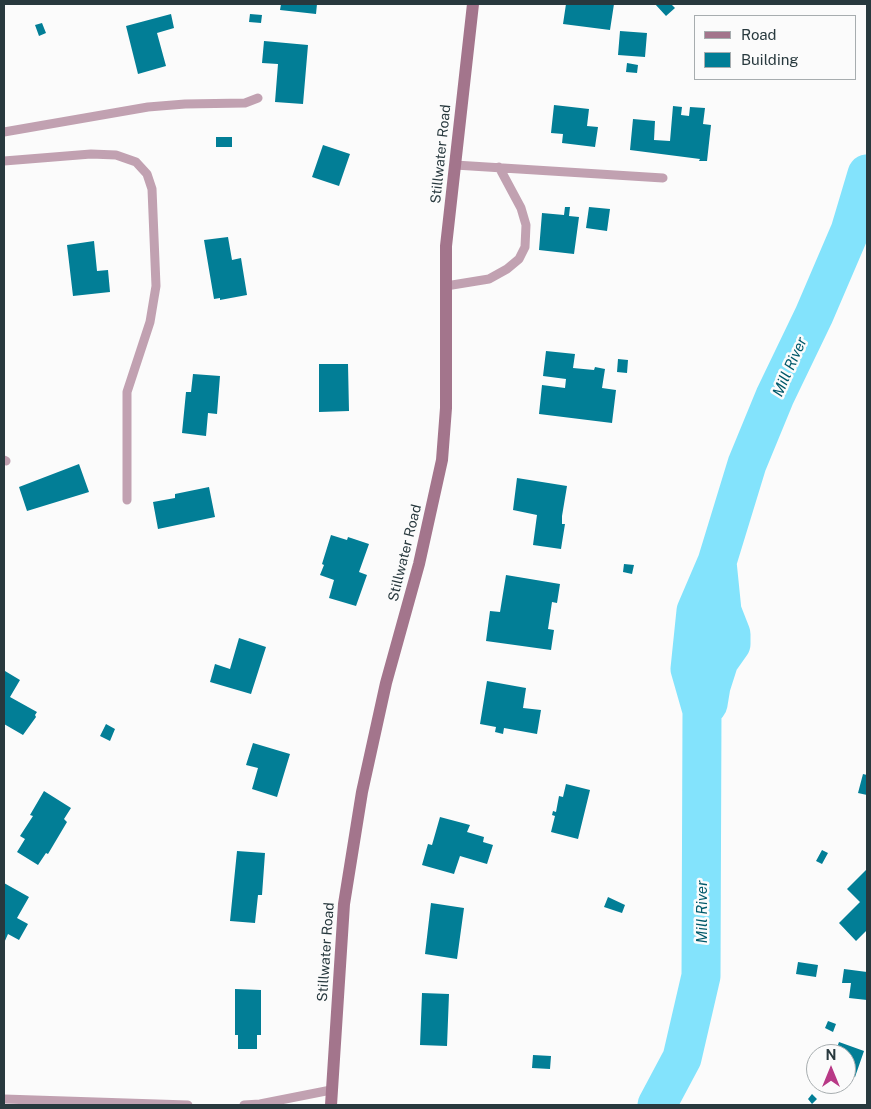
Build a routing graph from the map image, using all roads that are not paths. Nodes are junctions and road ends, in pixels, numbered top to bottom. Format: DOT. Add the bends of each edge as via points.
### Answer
graph roads {
  1 [pos="473,4"];
  2 [pos="258,98"];
  3 [pos="4,132"];
  4 [pos="4,161"];
  5 [pos="455,164"];
  6 [pos="499,167"];
  7 [pos="663,178"];
  8 [pos="446,286"];
  9 [pos="127,500"];
  10 [pos="331,1090"];
  11 [pos="4,1099"];
  12 [pos="188,1105"];
  13 [pos="244,1105"];
  14 [pos="331,1105"];
  1 -- 5 [label="main road, Stillwater Road"];
  2 -- 3 [label="lane" via="244,103 148,107"];
  4 -- 9 [label="lane" via="116,155 136,162 147,174 152,188 156,286 150,322 127,392"];
  5 -- 6 [label="lane"];
  5 -- 8 [label="main road, Stillwater Road" via="446,246"];
  6 -- 7 [label="lane"];
  6 -- 8 [label="lane" via="522,208 526,225 525,247 519,259 489,279"];
  8 -- 10 [label="main road, Stillwater Road" via="446,408 442,460 362,792 344,904"];
  10 -- 13 [label="lane"];
  10 -- 14 [label="main road, Stillwater Road"];
  11 -- 12 [label="lane"];
}
